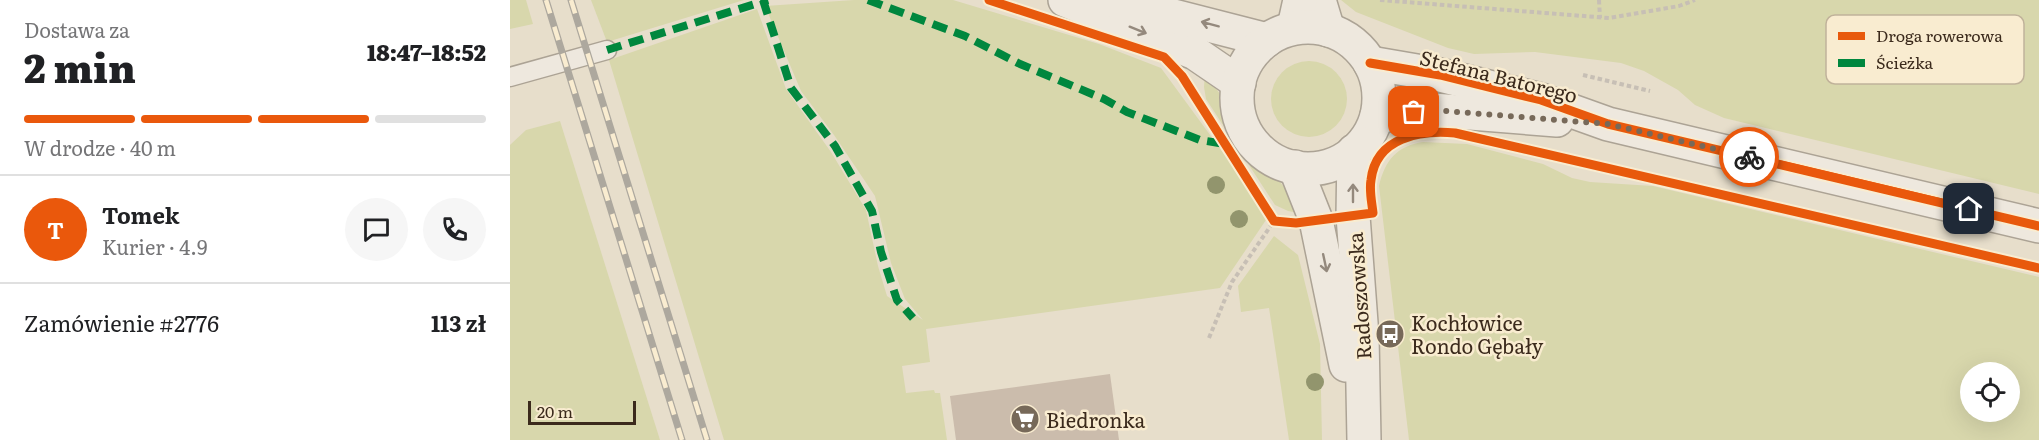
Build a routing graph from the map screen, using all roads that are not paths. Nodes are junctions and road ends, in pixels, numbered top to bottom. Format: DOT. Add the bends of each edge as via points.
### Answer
graph roads {
  1 [pos="1065,0"];
  2 [pos="1111,0"];
  3 [pos="1323,15"];
  4 [pos="1287,22"];
  5 [pos="607,50"];
  6 [pos="1370,63"];
  7 [pos="510,77"];
  8 [pos="1239,83"];
  9 [pos="1377,116"];
  10 [pos="1608,124"];
  11 [pos="1354,151"];
  12 [pos="1295,167"];
  13 [pos="2039,226"];
  14 [pos="1362,440"];
  1 -- 8 [label="street, one-way" via="1195,53"];
  4 -- 2 [label="street, one-way"];
  3 -- 4 [label="street" via="1311,26"];
  3 -- 6 [label="street"];
  4 -- 8 [label="street" via="1245,66"];
  5 -- 7 [label="lane"];
  6 -- 9 [label="street" via="1377,76"];
  6 -- 10 [label="street, Stefana Batorego" via="1440,75 1541,100"];
  8 -- 12 [label="street" via="1238,106 1249,137 1268,156"];
  9 -- 10 [label="street, Stefana Batorego" via="1433,110"];
  9 -- 11 [label="street"];
  10 -- 13 [label="street, Stefana Batorego"];
  11 -- 12 [label="street" via="1324,168"];
  14 -- 11 [label="street, Radoszowska, one-way"];
  12 -- 14 [label="street, Radoszowska, one-way" via="1316,220"];
}
